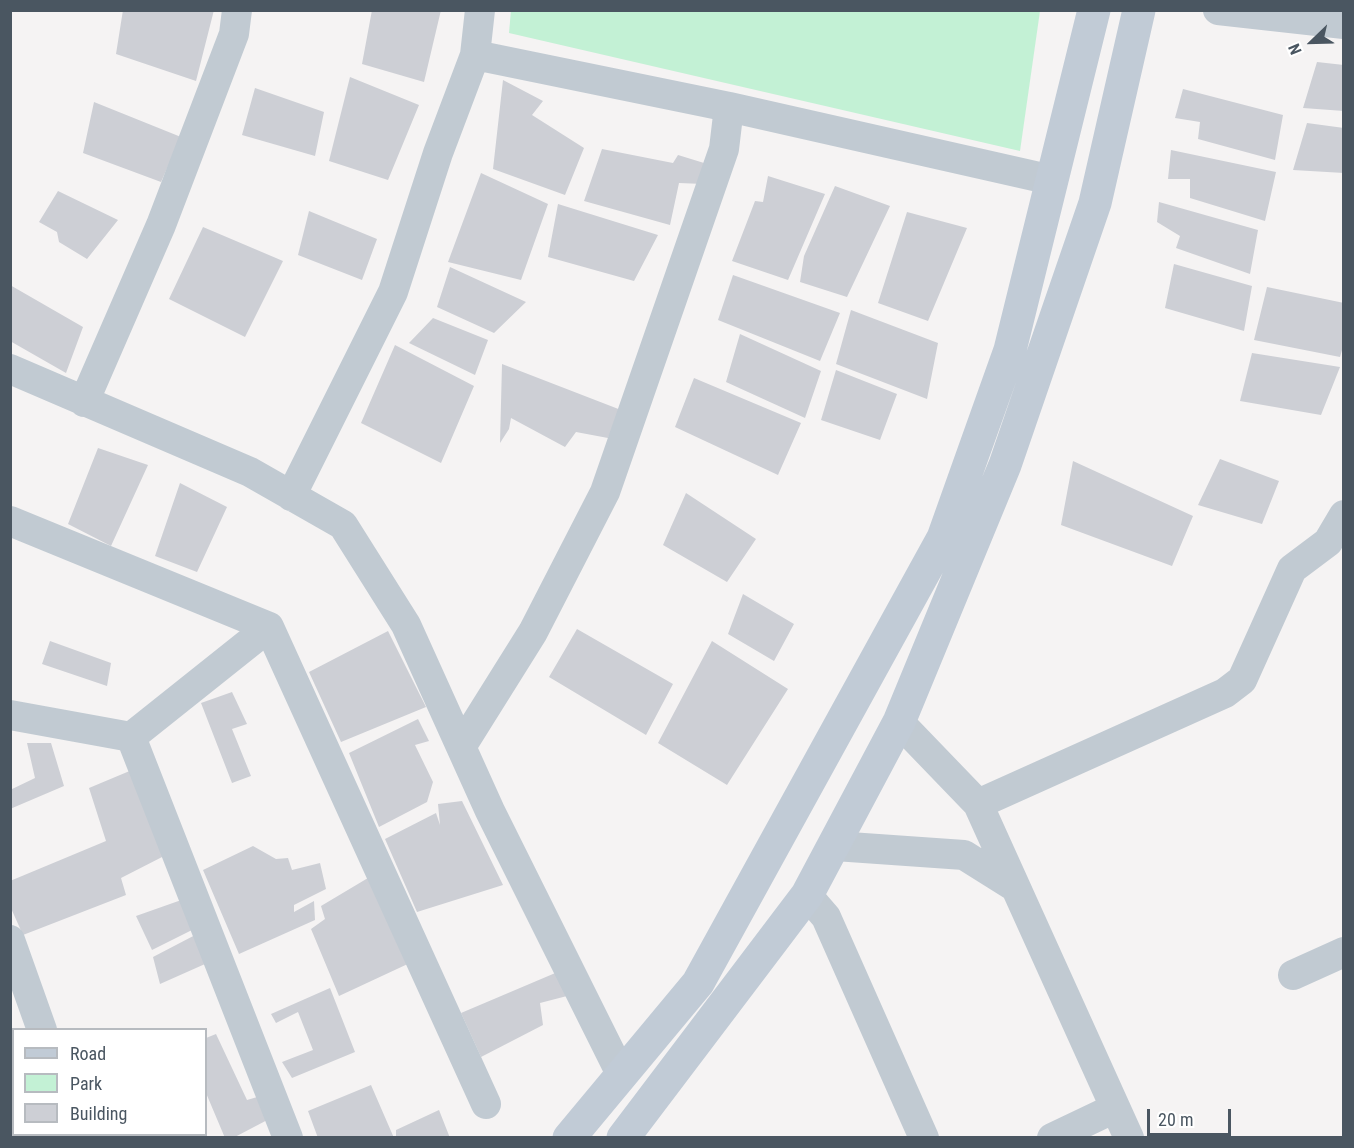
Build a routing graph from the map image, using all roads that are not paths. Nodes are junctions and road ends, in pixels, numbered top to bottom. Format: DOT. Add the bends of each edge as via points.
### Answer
graph roads {
  1 [pos="237,10"];
  2 [pos="480,10"];
  3 [pos="1094,10"];
  4 [pos="1139,10"];
  5 [pos="1218,10"];
  6 [pos="1344,24"];
  7 [pos="475,55"];
  8 [pos="729,107"];
  9 [pos="1052,180"];
  10 [pos="10,369"];
  11 [pos="84,402"];
  12 [pos="291,496"];
  13 [pos="1344,515"];
  14 [pos="10,521"];
  15 [pos="269,627"];
  16 [pos="10,715"];
  17 [pos="899,722"];
  18 [pos="131,737"];
  19 [pos="461,747"];
  20 [pos="807,785"];
  21 [pos="978,804"];
  22 [pos="855,806"];
  23 [pos="835,846"];
  24 [pos="1015,887"];
  25 [pos="807,895"];
  26 [pos="10,940"];
  27 [pos="1344,952"];
  28 [pos="15,970"];
  29 [pos="1293,975"];
  30 [pos="42,1028"];
  31 [pos="622,1076"];
  32 [pos="486,1104"];
  33 [pos="1115,1108"];
  34 [pos="288,1137"];
  35 [pos="569,1137"];
  36 [pos="623,1137"];
  37 [pos="924,1137"];
  38 [pos="1052,1137"];
  39 [pos="1129,1137"];
  1 -- 11 [label="street" via="234,34 161,225"];
  2 -- 7 [label="street"];
  3 -- 9 [label="street"];
  4 -- 17 [label="street" via="1095,203 1005,465"];
  5 -- 6 [label="street"];
  7 -- 8 [label="street"];
  7 -- 12 [label="street" via="393,292"];
  8 -- 9 [label="street"];
  8 -- 19 [label="street" via="724,149 604,492 533,632"];
  9 -- 20 [label="street" via="1010,350 943,538"];
  10 -- 11 [label="street"];
  11 -- 12 [label="street" via="250,472"];
  12 -- 19 [label="street" via="343,525 406,625"];
  13 -- 21 [label="street" via="1328,542 1292,569 1242,680 1225,693"];
  14 -- 15 [label="street"];
  15 -- 18 [label="street"];
  15 -- 32 [label="street"];
  16 -- 18 [label="street"];
  17 -- 21 [label="street"];
  17 -- 22 [label="street"];
  18 -- 34 [label="street"];
  19 -- 31 [label="street"];
  20 -- 22 [label="street"];
  20 -- 31 [label="street" via="699,983"];
  21 -- 24 [label="street"];
  22 -- 23 [label="street"];
  23 -- 24 [label="street" via="964,855"];
  23 -- 25 [label="street"];
  24 -- 33 [label="street"];
  25 -- 36 [label="street"];
  25 -- 37 [label="street" via="826,917"];
  26 -- 28 [label="street"];
  27 -- 29 [label="street"];
  28 -- 30 [label="street"];
  31 -- 35 [label="street"];
  33 -- 38 [label="street"];
  33 -- 39 [label="street"];
}
